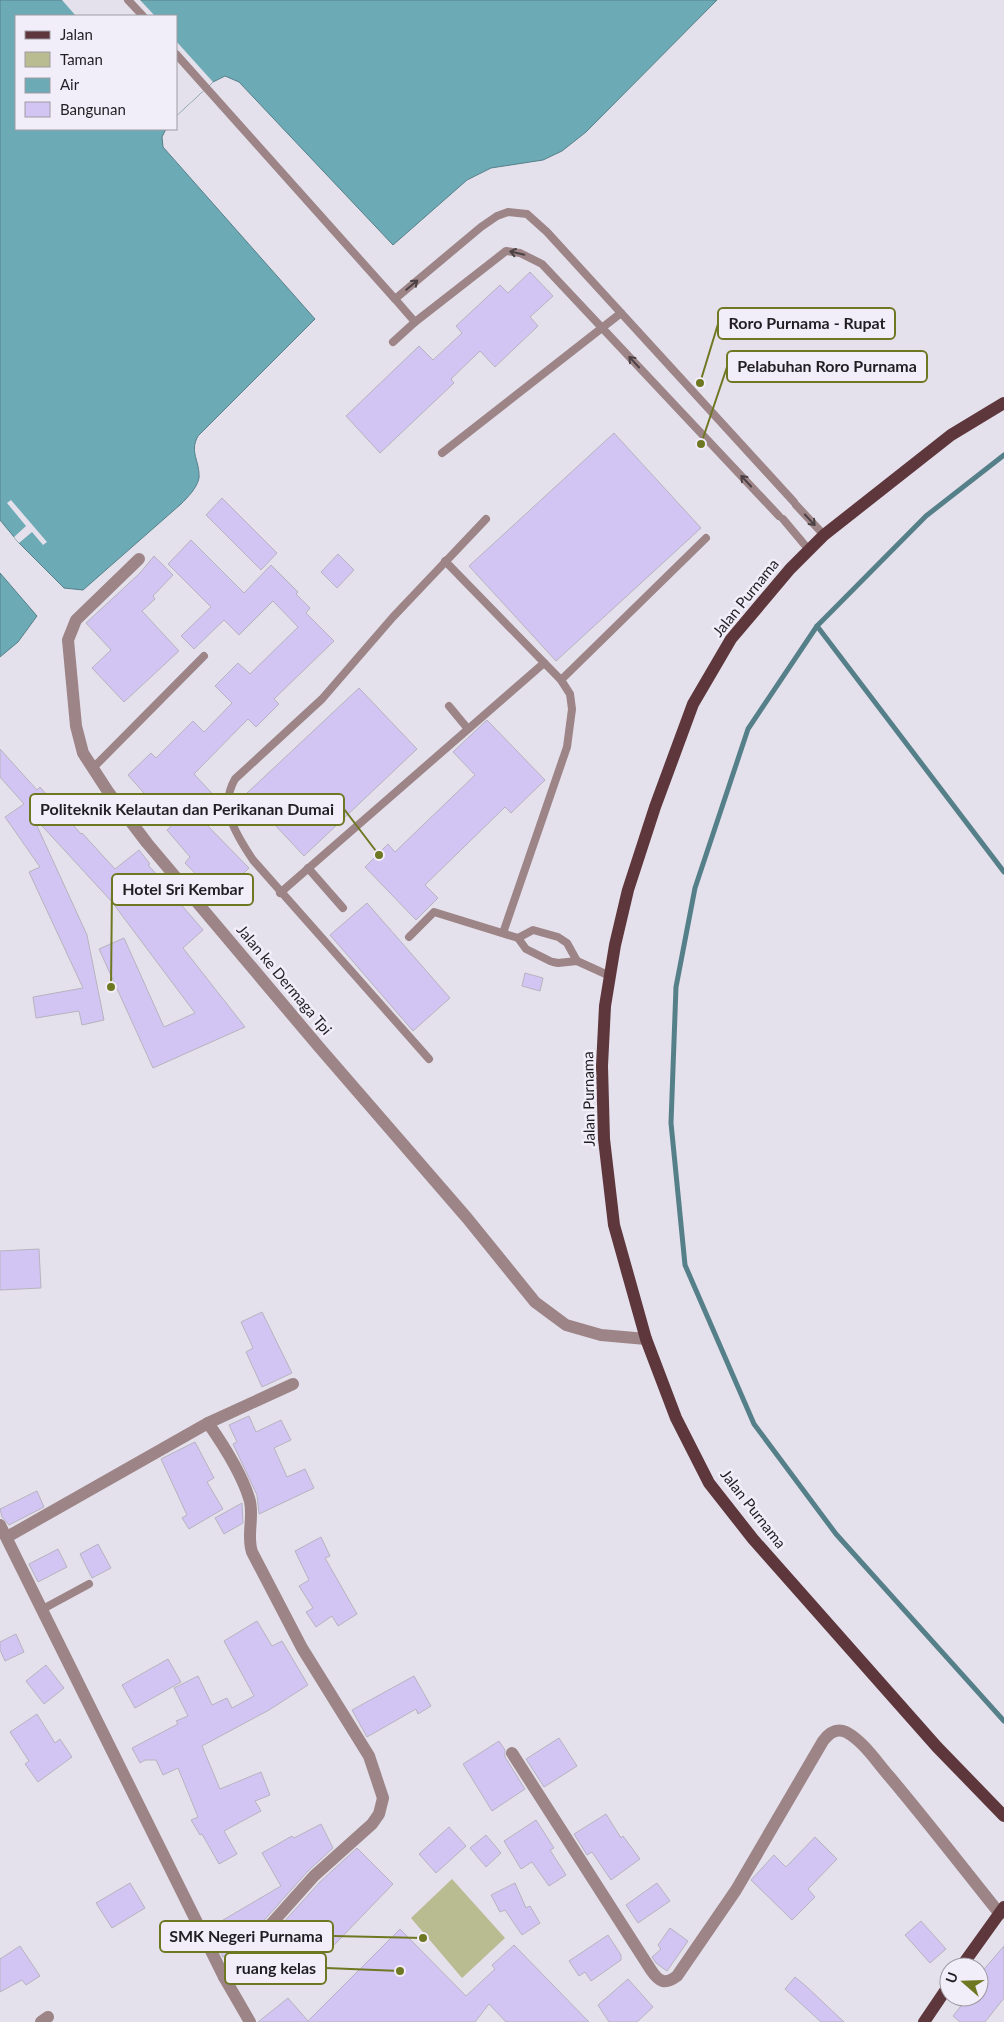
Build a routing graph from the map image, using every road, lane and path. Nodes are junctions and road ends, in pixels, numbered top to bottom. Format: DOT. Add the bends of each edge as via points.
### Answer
graph roads {
  1 [pos="128,0"];
  2 [pos="142,15"];
  3 [pos="178,56"];
  4 [pos="395,299"];
  5 [pos="621,313"];
  6 [pos="416,322"];
  7 [pos="602,328"];
  8 [pos="393,342"];
  9 [pos="1004,402"];
  10 [pos="442,453"];
  11 [pos="486,519"];
  12 [pos="824,535"];
  13 [pos="706,538"];
  14 [pos="809,550"];
  15 [pos="139,559"];
  16 [pos="445,561"];
  17 [pos="204,656"];
  18 [pos="544,663"];
  19 [pos="561,680"];
  20 [pos="449,706"];
  21 [pos="468,729"];
  22 [pos="93,768"];
  23 [pos="308,868"];
  24 [pos="280,893"];
  25 [pos="343,908"];
  26 [pos="503,933"];
  27 [pos="409,937"];
  28 [pos="518,938"];
  29 [pos="578,961"];
  30 [pos="610,976"];
  31 [pos="429,1059"];
  32 [pos="646,1339"];
  33 [pos="293,1384"];
  34 [pos="208,1423"];
  35 [pos="0,1525"];
  36 [pos="7,1537"];
  37 [pos="88,1584"];
  38 [pos="41,1610"];
  39 [pos="512,1753"];
  40 [pos="1004,1816"];
  41 [pos="1002,1911"];
  42 [pos="968,1957"];
  43 [pos="224,1977"];
  44 [pos="939,2000"];
  45 [pos="250,2022"];
  46 [pos="924,2022"];
  1 -- 2 [label="lane"];
  3 -- 4 [label="lane"];
  4 -- 5 [label="lane, one-way" via="481,226 497,216 516,212 527,214 547,232"];
  4 -- 6 [label="lane"];
  5 -- 7 [label="lane"];
  5 -- 12 [label="lane, one-way"];
  7 -- 6 [label="lane, one-way" via="542,264 520,253 506,251"];
  6 -- 8 [label="lane"];
  7 -- 10 [label="lane"];
  14 -- 7 [label="lane, one-way"];
  9 -- 12 [label="main road, Jalan Purnama" via="951,435"];
  11 -- 16 [label="lane"];
  12 -- 14 [label="main road, Jalan Purnama"];
  13 -- 19 [label="lane"];
  14 -- 30 [label="main road, Jalan Purnama" via="731,639 693,704 628,890"];
  15 -- 22 [label="street, Jalan ke Dermaga Tpi" via="76,620 68,640 76,726 83,753"];
  16 -- 18 [label="lane"];
  16 -- 24 [label="lane" via="322,699 235,778 230,788 232,824 253,860"];
  17 -- 22 [label="lane"];
  18 -- 19 [label="lane"];
  18 -- 21 [label="lane"];
  19 -- 26 [label="lane" via="570,694 572,709 567,747"];
  20 -- 21 [label="lane"];
  21 -- 23 [label="lane"];
  22 -- 32 [label="street, Jalan ke Dermaga Tpi" via="147,844 535,1302 566,1325 601,1335"];
  23 -- 24 [label="lane"];
  23 -- 25 [label="lane"];
  24 -- 31 [label="lane"];
  26 -- 27 [label="lane" via="434,912"];
  26 -- 28 [label="lane"];
  28 -- 29 [label="lane" via="526,949 552,961"];
  28 -- 29 [label="lane" via="533,930 559,938 567,943"];
  29 -- 30 [label="lane"];
  30 -- 32 [label="main road, Jalan Purnama" via="602,1066 604,1139 614,1225"];
  32 -- 40 [label="main road, Jalan Purnama" via="676,1418 709,1483 753,1539 937,1747"];
  33 -- 34 [label="street"];
  34 -- 36 [label="street"];
  34 -- 43 [label="street" via="250,1499 249,1544 252,1552 302,1648 369,1756 382,1798 379,1814 372,1824 314,1876"];
  35 -- 36 [label="street"];
  36 -- 38 [label="street"];
  37 -- 38 [label="lane"];
  38 -- 43 [label="street"];
  39 -- 41 [label="street" via="651,1970 664,1982 670,1982 677,1976 736,1890 824,1741 836,1731 847,1733 860,1743"];
  41 -- 42 [label="main road"];
  43 -- 45 [label="street"];
  44 -- 46 [label="main road"];
}
